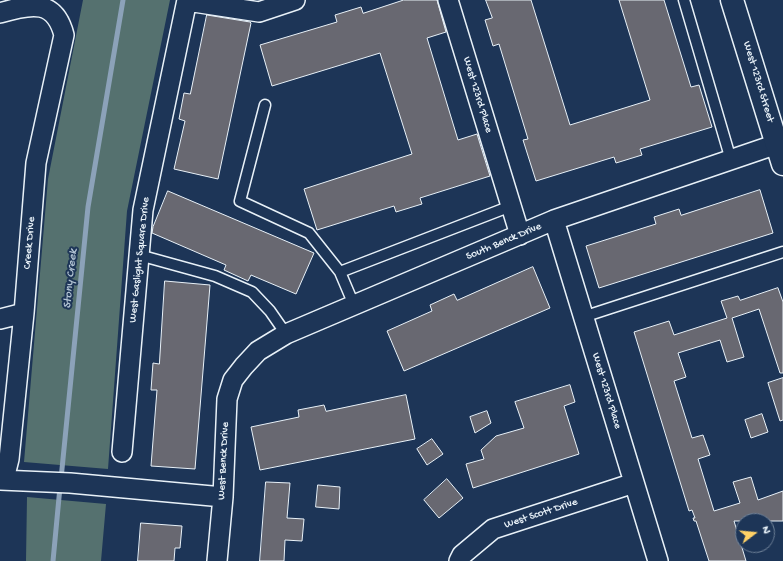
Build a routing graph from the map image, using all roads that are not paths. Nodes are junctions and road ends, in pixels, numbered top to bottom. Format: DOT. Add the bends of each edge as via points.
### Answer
graph roads {
  1 [pos="187,0"];
  2 [pos="295,0"];
  3 [pos="448,0"];
  4 [pos="684,0"];
  5 [pos="732,0"];
  6 [pos="0,13"];
  7 [pos="265,105"];
  8 [pos="781,149"];
  9 [pos="731,160"];
  10 [pos="511,206"];
  11 [pos="554,220"];
  12 [pos="520,235"];
  13 [pos="783,252"];
  14 [pos="139,255"];
  15 [pos="340,272"];
  16 [pos="354,305"];
  17 [pos="24,313"];
  18 [pos="583,317"];
  19 [pos="0,319"];
  20 [pos="286,334"];
  21 [pos="244,366"];
  22 [pos="122,452"];
  23 [pos="2,479"];
  24 [pos="634,483"];
  25 [pos="223,497"];
  26 [pos="218,561"];
  27 [pos="459,561"];
  28 [pos="658,561"];
  1 -- 2 [label="street" via="259,12"];
  1 -- 14 [label="street, West Gaslight Square Drive" via="144,210"];
  3 -- 10 [label="street, West 123rd Place"];
  4 -- 9 [label="lane"];
  5 -- 8 [label="street, West 123rd Street"];
  6 -- 17 [label="street, Creek Drive" via="32,3 45,4 55,10 62,21 64,35 36,163"];
  7 -- 15 [label="lane" via="240,201 309,233"];
  8 -- 9 [label="street, South Benck Drive"];
  9 -- 11 [label="street, South Benck Drive"];
  10 -- 12 [label="street, West 123rd Place"];
  10 -- 15 [label="lane"];
  11 -- 12 [label="street, South Benck Drive"];
  11 -- 18 [label="street, West 123rd Place"];
  12 -- 16 [label="street, South Benck Drive"];
  13 -- 18 [label="lane"];
  14 -- 20 [label="lane" via="215,276 252,292 270,311"];
  14 -- 22 [label="street, West Gaslight Square Drive"];
  15 -- 16 [label="lane"];
  16 -- 20 [label="street, South Benck Drive"];
  17 -- 19 [label="street"];
  17 -- 23 [label="street, Creek Drive" via="9,459"];
  18 -- 24 [label="street, West 123rd Place"];
  20 -- 21 [label="street, South Benck Drive" via="258,351"];
  21 -- 25 [label="street, West Benck Drive" via="234,380 227,399"];
  23 -- 25 [label="street"];
  24 -- 27 [label="street, West Scott Drive" via="494,529 462,555"];
  24 -- 28 [label="street, West 123rd Place"];
  25 -- 26 [label="street, West Benck Drive"];
}
